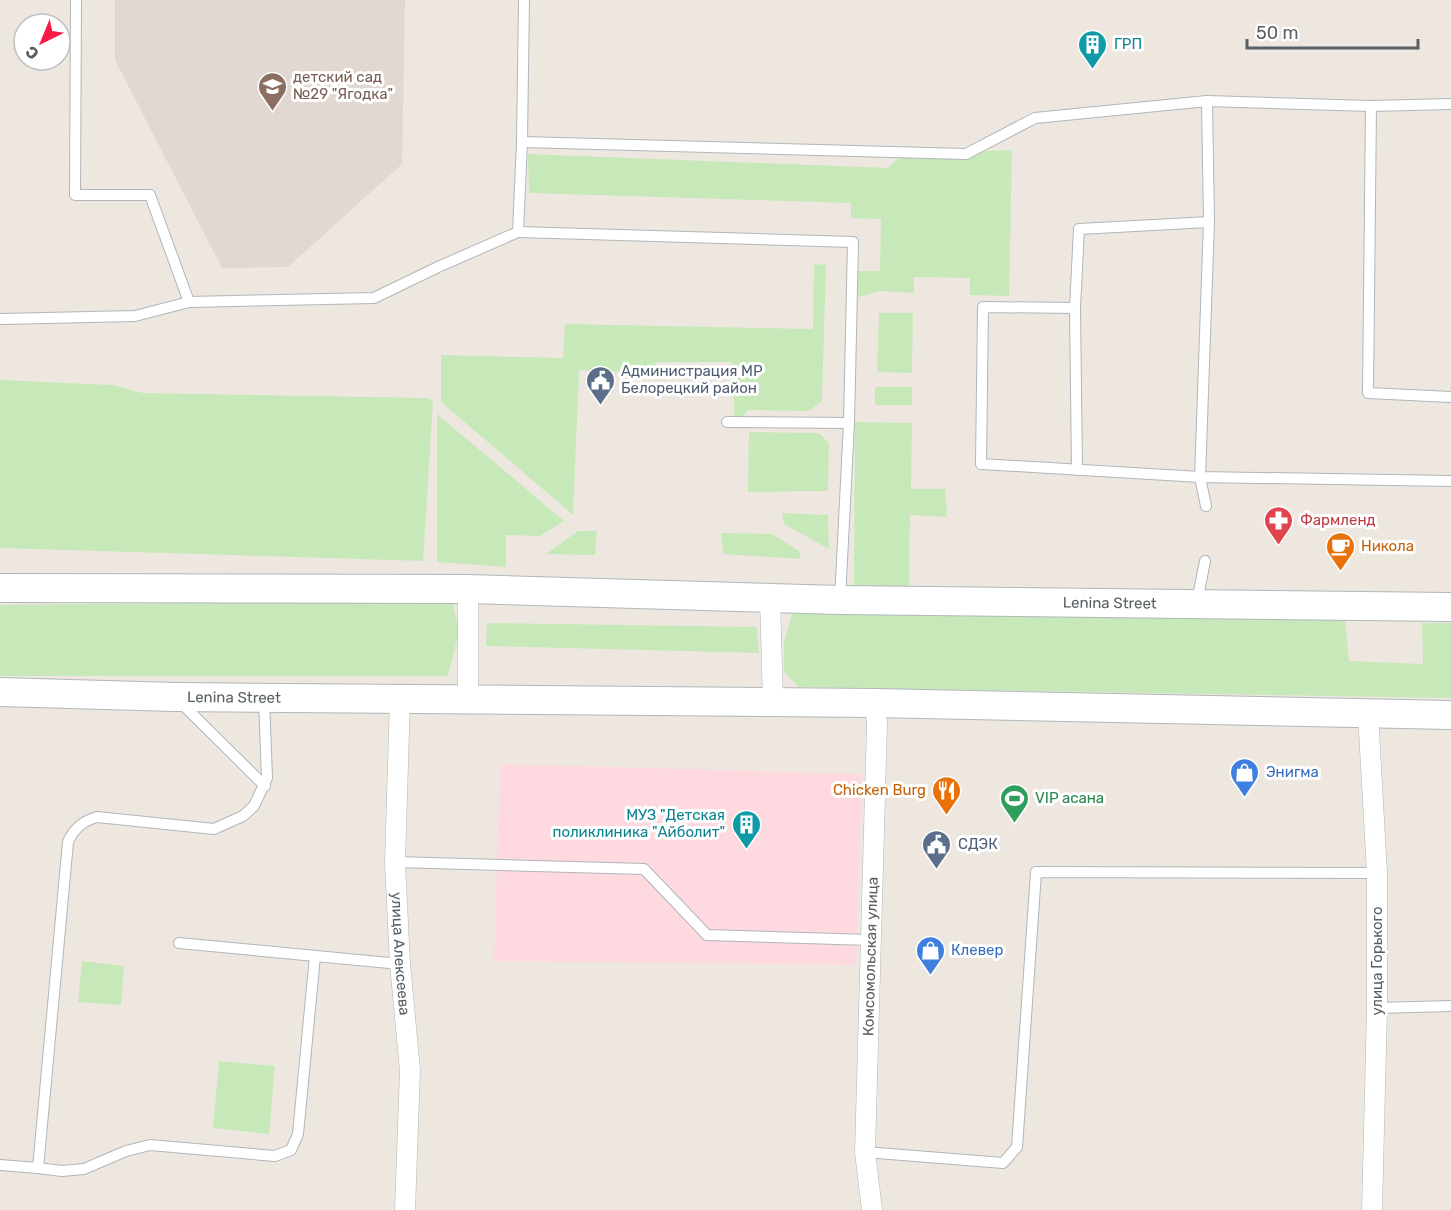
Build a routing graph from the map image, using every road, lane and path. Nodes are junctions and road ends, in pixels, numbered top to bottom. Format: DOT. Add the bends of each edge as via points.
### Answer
graph roads {
  1 [pos="76,0"];
  2 [pos="524,0"];
  3 [pos="1207,101"];
  4 [pos="1451,104"];
  5 [pos="1371,106"];
  6 [pos="522,142"];
  7 [pos="1209,222"];
  8 [pos="518,232"];
  9 [pos="189,302"];
  10 [pos="1075,308"];
  11 [pos="0,319"];
  12 [pos="1451,397"];
  13 [pos="727,422"];
  14 [pos="849,423"];
  15 [pos="1077,470"];
  16 [pos="1200,477"];
  17 [pos="1451,481"];
  18 [pos="1206,506"];
  19 [pos="1205,561"];
  20 [pos="0,588"];
  21 [pos="468,589"];
  22 [pos="770,598"];
  23 [pos="840,600"];
  24 [pos="1197,603"];
  25 [pos="1451,607"];
  26 [pos="0,692"];
  27 [pos="175,697"];
  28 [pos="264,697"];
  29 [pos="400,699"];
  30 [pos="468,700"];
  31 [pos="773,702"];
  32 [pos="875,703"];
  33 [pos="1368,713"];
  34 [pos="1451,715"];
  35 [pos="265,786"];
  36 [pos="395,862"];
  37 [pos="1377,873"];
  38 [pos="871,940"];
  39 [pos="179,943"];
  40 [pos="315,956"];
  41 [pos="400,964"];
  42 [pos="1451,1006"];
  43 [pos="1377,1008"];
  44 [pos="865,1152"];
  45 [pos="0,1165"];
  46 [pos="38,1168"];
  47 [pos="405,1210"];
  48 [pos="872,1210"];
  49 [pos="1372,1210"];
  1 -- 9 [label="lane" via="75,195 150,195"];
  2 -- 6 [label="lane"];
  3 -- 5 [label="lane"];
  3 -- 6 [label="lane" via="1035,118 966,154"];
  3 -- 7 [label="lane"];
  4 -- 5 [label="lane"];
  5 -- 12 [label="lane" via="1368,393"];
  6 -- 8 [label="lane"];
  7 -- 10 [label="lane" via="1079,229"];
  7 -- 16 [label="lane"];
  8 -- 9 [label="lane" via="374,298"];
  8 -- 14 [label="lane" via="853,242"];
  9 -- 11 [label="lane" via="135,316"];
  10 -- 15 [label="lane"];
  10 -- 15 [label="lane" via="983,307 981,464"];
  13 -- 14 [label="lane"];
  14 -- 23 [label="lane"];
  15 -- 16 [label="lane"];
  16 -- 17 [label="lane"];
  16 -- 18 [label="lane"];
  19 -- 24 [label="lane"];
  20 -- 21 [label="main road, Lenina Street"];
  21 -- 22 [label="main road, Lenina Street"];
  21 -- 30 [label="street"];
  22 -- 23 [label="main road, Lenina Street"];
  22 -- 31 [label="street"];
  23 -- 24 [label="main road, Lenina Street"];
  24 -- 25 [label="main road, Lenina Street"];
  26 -- 27 [label="main road, Lenina Street"];
  27 -- 28 [label="main road, Lenina Street"];
  27 -- 35 [label="lane"];
  28 -- 29 [label="main road, Lenina Street"];
  28 -- 35 [label="lane"];
  29 -- 30 [label="main road, Lenina Street"];
  29 -- 36 [label="street, улица Алексеева"];
  30 -- 31 [label="main road, Lenina Street"];
  31 -- 32 [label="main road, Lenina Street"];
  32 -- 33 [label="main road, Lenina Street"];
  32 -- 38 [label="street, Комсомольская улица"];
  33 -- 34 [label="main road, Lenina Street"];
  33 -- 37 [label="street, улица Горького"];
  35 -- 46 [label="lane" via="243,816 214,829 98,818 80,824 72,833 68,842"];
  36 -- 38 [label="lane" via="644,869 707,935"];
  36 -- 41 [label="street, улица Алексеева"];
  37 -- 43 [label="street, улица Горького"];
  37 -- 44 [label="lane" via="1036,872 1017,1147 1003,1163"];
  38 -- 44 [label="street, Комсомольская улица"];
  39 -- 40 [label="lane"];
  40 -- 41 [label="lane"];
  40 -- 46 [label="lane" via="298,1134 291,1150 275,1156 150,1145 84,1169"];
  41 -- 47 [label="street, улица Алексеева" via="410,1070"];
  42 -- 43 [label="lane"];
  43 -- 49 [label="street, улица Горького"];
  44 -- 48 [label="street, Комсомольская улица"];
  45 -- 46 [label="lane"];
}
